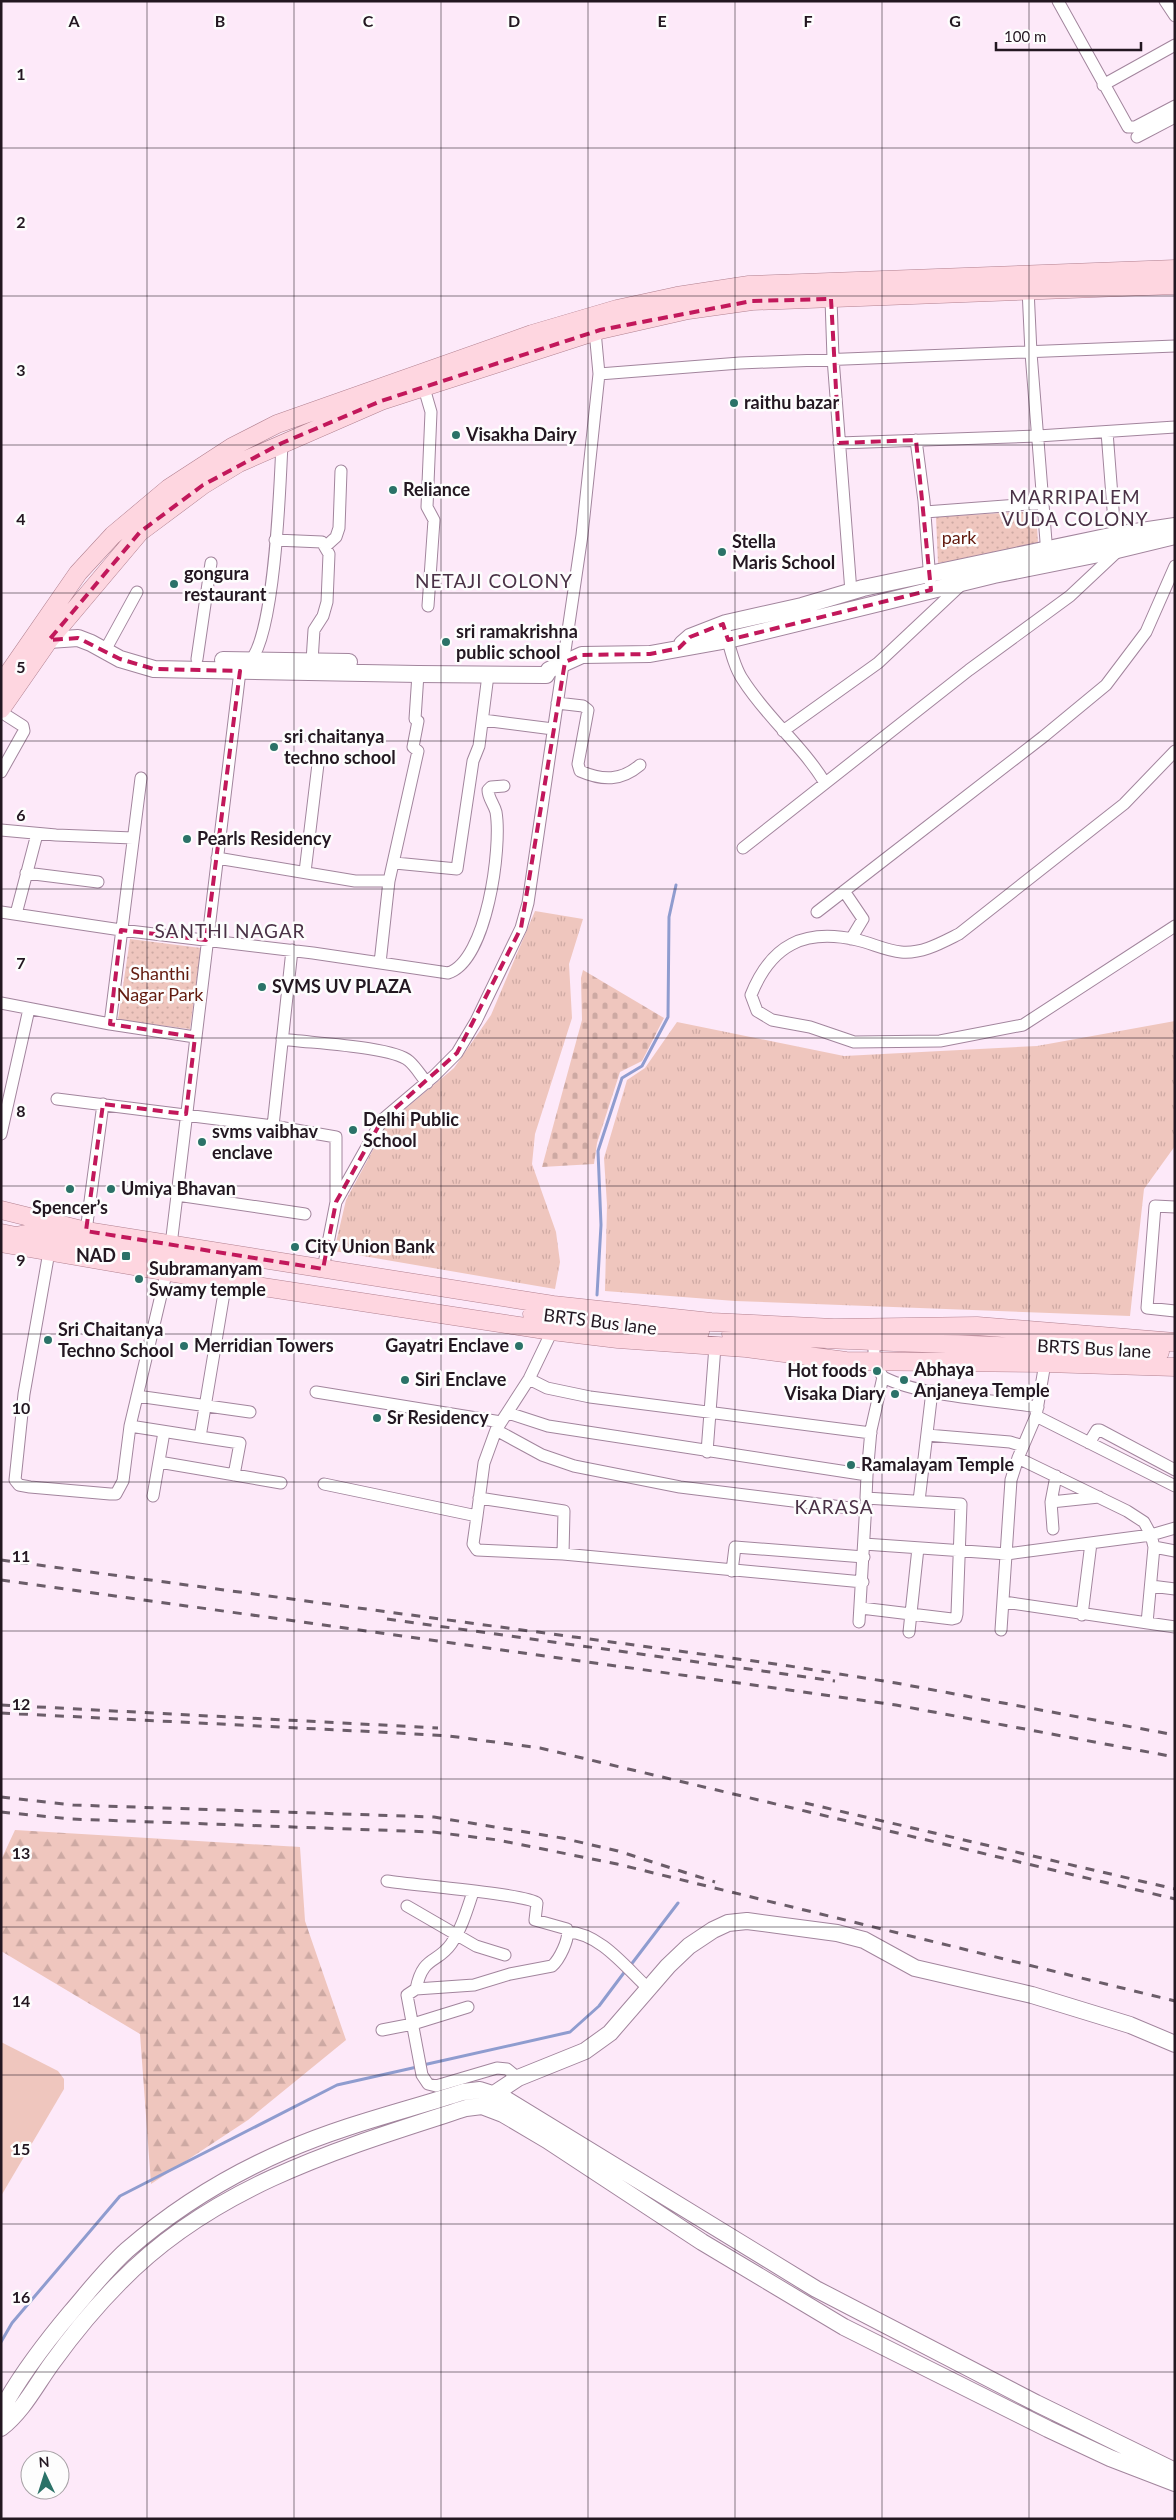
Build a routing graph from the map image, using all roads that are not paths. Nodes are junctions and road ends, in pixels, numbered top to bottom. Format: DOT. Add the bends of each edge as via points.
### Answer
graph roads {
  1 [pos="1058,1"];
  2 [pos="1165,1"];
  3 [pos="1175,16"];
  4 [pos="1175,45"];
  5 [pos="1103,85"];
  6 [pos="1175,106"];
  7 [pos="1175,117"];
  8 [pos="1138,137"];
  9 [pos="1175,269"];
  10 [pos="1175,285"];
  11 [pos="1028,289"];
  12 [pos="831,299"];
  13 [pos="595,331"];
  14 [pos="1175,346"];
  15 [pos="1031,353"];
  16 [pos="833,358"];
  17 [pos="599,374"];
  18 [pos="424,388"];
  19 [pos="1175,427"];
  20 [pos="1107,432"];
  21 [pos="1038,436"];
  22 [pos="916,440"];
  23 [pos="839,443"];
  24 [pos="282,444"];
  25 [pos="341,471"];
  26 [pos="1043,503"];
  27 [pos="925,512"];
  28 [pos="1175,526"];
  29 [pos="1175,536"];
  30 [pos="275,540"];
  31 [pos="1118,542"];
  32 [pos="326,546"];
  33 [pos="1047,556"];
  34 [pos="211,563"];
  35 [pos="1175,566"];
  36 [pos="930,583"];
  37 [pos="962,584"];
  38 [pos="137,592"];
  39 [pos="851,592"];
  40 [pos="428,606"];
  41 [pos="723,624"];
  42 [pos="49,640"];
  43 [pos="728,640"];
  44 [pos="91,643"];
  45 [pos="108,645"];
  46 [pos="679,648"];
  47 [pos="197,659"];
  48 [pos="252,660"];
  49 [pos="312,661"];
  50 [pos="564,662"];
  51 [pos="549,670"];
  52 [pos="240,671"];
  53 [pos="418,674"];
  54 [pos="488,674"];
  55 [pos="1,684"];
  56 [pos="557,703"];
  57 [pos="1,711"];
  58 [pos="484,720"];
  59 [pos="553,729"];
  60 [pos="783,731"];
  61 [pos="1175,751"];
  62 [pos="318,764"];
  63 [pos="640,765"];
  64 [pos="1,772"];
  65 [pos="141,778"];
  66 [pos="826,783"];
  67 [pos="504,786"];
  68 [pos="1,830"];
  69 [pos="36,834"];
  70 [pos="133,838"];
  71 [pos="743,848"];
  72 [pos="217,858"];
  73 [pos="395,863"];
  74 [pos="306,872"];
  75 [pos="26,873"];
  76 [pos="389,881"];
  77 [pos="98,882"];
  78 [pos="844,891"];
  79 [pos="1,912"];
  80 [pos="817,912"];
  81 [pos="16,914"];
  82 [pos="1175,926"];
  83 [pos="121,930"];
  84 [pos="851,939"];
  85 [pos="206,940"];
  86 [pos="292,950"];
  87 [pos="380,963"];
  88 [pos="1,1003"];
  89 [pos="29,1009"];
  90 [pos="110,1024"];
  91 [pos="195,1037"];
  92 [pos="282,1039"];
  93 [pos="427,1083"];
  94 [pos="57,1099"];
  95 [pos="103,1104"];
  96 [pos="186,1114"];
  97 [pos="273,1126"];
  98 [pos="1,1134"];
  99 [pos="177,1195"];
  100 [pos="336,1202"];
  101 [pos="1175,1207"];
  102 [pos="1,1210"];
  103 [pos="306,1214"];
  104 [pos="1,1219"];
  105 [pos="86,1231"];
  106 [pos="14,1234"];
  107 [pos="171,1245"];
  108 [pos="49,1252"];
  109 [pos="324,1269"];
  110 [pos="167,1270"];
  111 [pos="226,1281"];
  112 [pos="1175,1311"];
  113 [pos="552,1331"];
  114 [pos="874,1335"];
  115 [pos="1175,1342"];
  116 [pos="714,1346"];
  117 [pos="1175,1352"];
  118 [pos="1045,1362"];
  119 [pos="1175,1367"];
  120 [pos="878,1370"];
  121 [pos="529,1379"];
  122 [pos="932,1391"];
  123 [pos="316,1392"];
  124 [pos="137,1396"];
  125 [pos="1038,1406"];
  126 [pos="205,1407"];
  127 [pos="250,1412"];
  128 [pos="709,1412"];
  129 [pos="502,1422"];
  130 [pos="130,1426"];
  131 [pos="164,1432"];
  132 [pos="871,1433"];
  133 [pos="927,1435"];
  134 [pos="200,1437"];
  135 [pos="1092,1437"];
  136 [pos="1023,1446"];
  137 [pos="707,1452"];
  138 [pos="1018,1458"];
  139 [pos="159,1462"];
  140 [pos="1175,1470"];
  141 [pos="234,1475"];
  142 [pos="867,1475"];
  143 [pos="1056,1476"];
  144 [pos="281,1483"];
  145 [pos="324,1484"];
  146 [pos="1175,1486"];
  147 [pos="153,1496"];
  148 [pos="1101,1497"];
  149 [pos="479,1498"];
  150 [pos="918,1501"];
  151 [pos="1051,1502"];
  152 [pos="866,1504"];
  153 [pos="477,1516"];
  154 [pos="1175,1528"];
  155 [pos="1053,1529"];
  156 [pos="1152,1535"];
  157 [pos="864,1544"];
  158 [pos="1091,1544"];
  159 [pos="1154,1547"];
  160 [pos="918,1548"];
  161 [pos="959,1550"];
  162 [pos="1175,1550"];
  163 [pos="563,1554"];
  164 [pos="1006,1554"];
  165 [pos="864,1557"];
  166 [pos="732,1571"];
  167 [pos="863,1582"];
  168 [pos="1151,1586"];
  169 [pos="1175,1589"];
  170 [pos="1004,1602"];
  171 [pos="861,1608"];
  172 [pos="911,1614"];
  173 [pos="1082,1615"];
  174 [pos="859,1622"];
  175 [pos="1147,1623"];
  176 [pos="1175,1627"];
  177 [pos="1001,1630"];
  178 [pos="909,1632"];
  179 [pos="387,1881"];
  180 [pos="473,1892"];
  181 [pos="407,1906"];
  182 [pos="568,1932"];
  183 [pos="458,1934"];
  184 [pos="505,1955"];
  185 [pos="416,1989"];
  186 [pos="649,1989"];
  187 [pos="468,2007"];
  188 [pos="413,2024"];
  189 [pos="382,2030"];
  190 [pos="1175,2044"];
  191 [pos="518,2078"];
  192 [pos="494,2094"];
  193 [pos="1,2411"];
  194 [pos="1,2428"];
  195 [pos="1175,2471"];
  196 [pos="1175,2483"];
  1 -- 5 [label="street"];
  2 -- 3 [label="street"];
  4 -- 5 [label="street"];
  5 -- 6 [label="street" via="1128,127 1135,127"];
  7 -- 8 [label="street"];
  9 -- 55 [label="main road" via="749,285 618,308 532,334 295,418 232,447 169,488 113,535 78,573"];
  10 -- 11 [label="main road"];
  11 -- 12 [label="main road"];
  11 -- 15 [label="street"];
  12 -- 13 [label="main road" via="752,301 688,310"];
  12 -- 16 [label="street"];
  13 -- 17 [label="street"];
  13 -- 18 [label="main road"];
  14 -- 15 [label="street"];
  15 -- 16 [label="street"];
  15 -- 21 [label="street"];
  16 -- 17 [label="street" via="664,367"];
  16 -- 23 [label="street"];
  17 -- 50 [label="street" via="582,535"];
  18 -- 24 [label="main road" via="381,401"];
  18 -- 40 [label="street" via="431,412 427,507 434,520"];
  19 -- 20 [label="street"];
  20 -- 21 [label="street"];
  20 -- 31 [label="street"];
  21 -- 22 [label="street"];
  21 -- 26 [label="street"];
  22 -- 23 [label="street"];
  22 -- 27 [label="street"];
  23 -- 39 [label="street"];
  24 -- 30 [label="street"];
  24 -- 42 [label="main road" via="239,463 203,485 140,532"];
  25 -- 32 [label="street" via="339,528 336,537"];
  26 -- 27 [label="street"];
  26 -- 33 [label="street"];
  27 -- 36 [label="street"];
  28 -- 31 [label="street"];
  29 -- 31 [label="street"];
  30 -- 32 [label="street" via="317,541"];
  30 -- 48 [label="street" via="263,632"];
  31 -- 33 [label="street"];
  31 -- 66 [label="street" via="1070,596 969,670"];
  32 -- 49 [label="street" via="329,554 327,602 314,630"];
  33 -- 36 [label="street"];
  33 -- 37 [label="street"];
  34 -- 47 [label="street"];
  35 -- 78 [label="street" via="1146,632 1106,685"];
  36 -- 37 [label="street"];
  36 -- 39 [label="street"];
  36 -- 43 [label="street"];
  37 -- 60 [label="street" via="878,662"];
  38 -- 45 [label="street"];
  39 -- 41 [label="street"];
  41 -- 43 [label="street"];
  41 -- 46 [label="street" via="690,637"];
  42 -- 44 [label="street" via="78,638"];
  42 -- 57 [label="main road"];
  43 -- 46 [label="street"];
  43 -- 60 [label="street" via="742,679"];
  44 -- 45 [label="street"];
  44 -- 52 [label="street" via="120,659 154,669"];
  45 -- 47 [label="street" via="156,658"];
  46 -- 50 [label="street" via="650,654 582,655"];
  47 -- 48 [label="street"];
  48 -- 49 [label="street"];
  48 -- 52 [label="street"];
  49 -- 51 [label="street" via="541,666"];
  50 -- 51 [label="street"];
  50 -- 56 [label="street"];
  51 -- 54 [label="street" via="546,674"];
  52 -- 53 [label="street"];
  52 -- 72 [label="street"];
  53 -- 54 [label="street"];
  53 -- 73 [label="street" via="414,719 418,721 413,747 418,751"];
  54 -- 58 [label="street"];
  56 -- 59 [label="street"];
  56 -- 63 [label="street" via="583,706 588,710 578,764 580,771 617,779"];
  57 -- 64 [label="street" via="23,726 24,731"];
  58 -- 59 [label="street"];
  58 -- 73 [label="street" via="471,773 457,869"];
  59 -- 93 [label="street" via="528,903 521,928 457,1053"];
  60 -- 66 [label="street" via="812,760"];
  61 -- 84 [label="street" via="1124,804 959,934 930,948 901,952"];
  62 -- 74 [label="street"];
  65 -- 70 [label="street"];
  66 -- 71 [label="street"];
  67 -- 87 [label="street" via="488,790 496,810 493,872 487,911 462,966 454,972 444,973"];
  68 -- 69 [label="street"];
  69 -- 70 [label="street"];
  69 -- 75 [label="street"];
  70 -- 83 [label="street"];
  72 -- 74 [label="street"];
  72 -- 85 [label="street"];
  73 -- 76 [label="street"];
  74 -- 76 [label="street" via="355,881"];
  75 -- 77 [label="street"];
  75 -- 81 [label="street"];
  76 -- 87 [label="street"];
  78 -- 80 [label="street"];
  78 -- 84 [label="street" via="863,919"];
  79 -- 81 [label="street"];
  81 -- 83 [label="street"];
  82 -- 84 [label="street" via="1023,1025 940,1041 854,1042 810,1027 772,1020 757,1011 751,995 767,964 781,951 808,937"];
  83 -- 85 [label="street"];
  83 -- 90 [label="street"];
  85 -- 86 [label="street"];
  85 -- 91 [label="street"];
  86 -- 87 [label="street"];
  86 -- 92 [label="street"];
  88 -- 89 [label="street"];
  89 -- 90 [label="street"];
  89 -- 98 [label="street"];
  90 -- 91 [label="street"];
  91 -- 96 [label="street"];
  92 -- 93 [label="street" via="362,1048 393,1055 408,1060"];
  92 -- 97 [label="street"];
  93 -- 100 [label="street" via="382,1120"];
  94 -- 95 [label="street"];
  95 -- 96 [label="street"];
  95 -- 105 [label="street"];
  96 -- 97 [label="street"];
  96 -- 99 [label="street"];
  97 -- 100 [label="street" via="336,1137"];
  99 -- 103 [label="street"];
  99 -- 107 [label="street"];
  100 -- 109 [label="street"];
  101 -- 112 [label="street" via="1154,1206 1147,1308"];
  102 -- 105 [label="main road"];
  104 -- 106 [label="main road"];
  105 -- 107 [label="main road"];
  106 -- 108 [label="main road"];
  106 -- 114 [label="main road, BRTS Bus lane" via="557,1318 681,1331"];
  107 -- 109 [label="main road"];
  108 -- 110 [label="main road"];
  108 -- 130 [label="street" via="24,1394 15,1482 116,1494 123,1481"];
  109 -- 114 [label="main road" via="557,1305"];
  110 -- 111 [label="main road"];
  110 -- 124 [label="street"];
  111 -- 113 [label="main road"];
  111 -- 126 [label="street"];
  113 -- 116 [label="main road"];
  113 -- 121 [label="street"];
  114 -- 115 [label="main road" via="977,1326"];
  114 -- 117 [label="main road, BRTS Bus lane"];
  114 -- 120 [label="street"];
  116 -- 120 [label="main road" via="746,1348"];
  116 -- 128 [label="street"];
  118 -- 119 [label="main road"];
  118 -- 120 [label="main road"];
  118 -- 125 [label="street"];
  120 -- 122 [label="street" via="894,1383"];
  120 -- 132 [label="street"];
  121 -- 128 [label="street" via="546,1388 590,1397"];
  121 -- 129 [label="street"];
  122 -- 125 [label="street"];
  122 -- 133 [label="street"];
  123 -- 129 [label="street"];
  124 -- 126 [label="street"];
  124 -- 130 [label="street"];
  125 -- 135 [label="street"];
  125 -- 136 [label="street"];
  126 -- 127 [label="street"];
  126 -- 134 [label="street"];
  128 -- 132 [label="street"];
  128 -- 137 [label="street"];
  129 -- 137 [label="street" via="548,1426"];
  129 -- 149 [label="street" via="484,1463"];
  129 -- 152 [label="street" via="542,1455 584,1468 680,1487"];
  130 -- 131 [label="street"];
  131 -- 134 [label="street"];
  131 -- 139 [label="street"];
  132 -- 142 [label="street"];
  133 -- 136 [label="street"];
  133 -- 150 [label="street"];
  134 -- 141 [label="street" via="240,1443"];
  135 -- 140 [label="street" via="1100,1430"];
  135 -- 146 [label="street"];
  136 -- 138 [label="street"];
  137 -- 142 [label="street"];
  138 -- 143 [label="street"];
  138 -- 164 [label="street" via="1011,1480"];
  139 -- 141 [label="street"];
  139 -- 147 [label="street"];
  141 -- 144 [label="street"];
  142 -- 152 [label="street"];
  143 -- 148 [label="street"];
  143 -- 151 [label="street"];
  145 -- 153 [label="street"];
  148 -- 151 [label="street"];
  148 -- 156 [label="street" via="1144,1522"];
  149 -- 153 [label="street"];
  149 -- 163 [label="street" via="564,1511"];
  150 -- 152 [label="street"];
  150 -- 161 [label="street" via="961,1504"];
  151 -- 155 [label="street"];
  152 -- 157 [label="street"];
  153 -- 163 [label="street" via="473,1544 477,1550"];
  154 -- 156 [label="street"];
  156 -- 158 [label="street"];
  156 -- 159 [label="street"];
  157 -- 160 [label="street"];
  157 -- 165 [label="street"];
  158 -- 164 [label="street"];
  158 -- 173 [label="street"];
  159 -- 162 [label="street"];
  159 -- 168 [label="street"];
  160 -- 161 [label="street"];
  160 -- 172 [label="street"];
  161 -- 164 [label="street"];
  161 -- 172 [label="street" via="956,1618"];
  163 -- 166 [label="street"];
  164 -- 170 [label="street"];
  165 -- 166 [label="street" via="735,1547"];
  165 -- 167 [label="street"];
  166 -- 167 [label="street"];
  167 -- 171 [label="street"];
  168 -- 169 [label="street"];
  168 -- 175 [label="street"];
  170 -- 173 [label="street"];
  170 -- 177 [label="street"];
  171 -- 172 [label="street"];
  171 -- 174 [label="street"];
  172 -- 178 [label="street"];
  173 -- 175 [label="street"];
  175 -- 176 [label="street"];
  179 -- 180 [label="street"];
  180 -- 182 [label="street" via="532,1900 537,1905 535,1920 565,1928"];
  180 -- 183 [label="street"];
  181 -- 183 [label="street"];
  182 -- 185 [label="street" via="559,1957 552,1966 474,1985"];
  182 -- 186 [label="street" via="594,1941"];
  183 -- 184 [label="street" via="476,1946"];
  183 -- 185 [label="street" via="450,1946 424,1966"];
  185 -- 188 [label="street" via="407,1995"];
  186 -- 190 [label="street" via="689,1946 713,1930 728,1923 747,1921 778,1924 864,1940 915,1968 1032,1995 1130,2025"];
  186 -- 191 [label="street" via="610,2033 584,2050"];
  187 -- 188 [label="street"];
  188 -- 189 [label="street"];
  188 -- 191 [label="street" via="422,2075 428,2084 436,2086 496,2068 507,2069"];
  191 -- 192 [label="street"];
  192 -- 193 [label="street" via="480,2090 463,2092 363,2122 288,2149 191,2202 110,2266 54,2332"];
  192 -- 195 [label="street" via="816,2289"];
  194 -- 196 [label="street" via="23,2405 85,2320 140,2262 171,2236 228,2199 299,2165 360,2142 466,2108 482,2106 503,2114 548,2140 702,2242 844,2327 1048,2429"];
}
